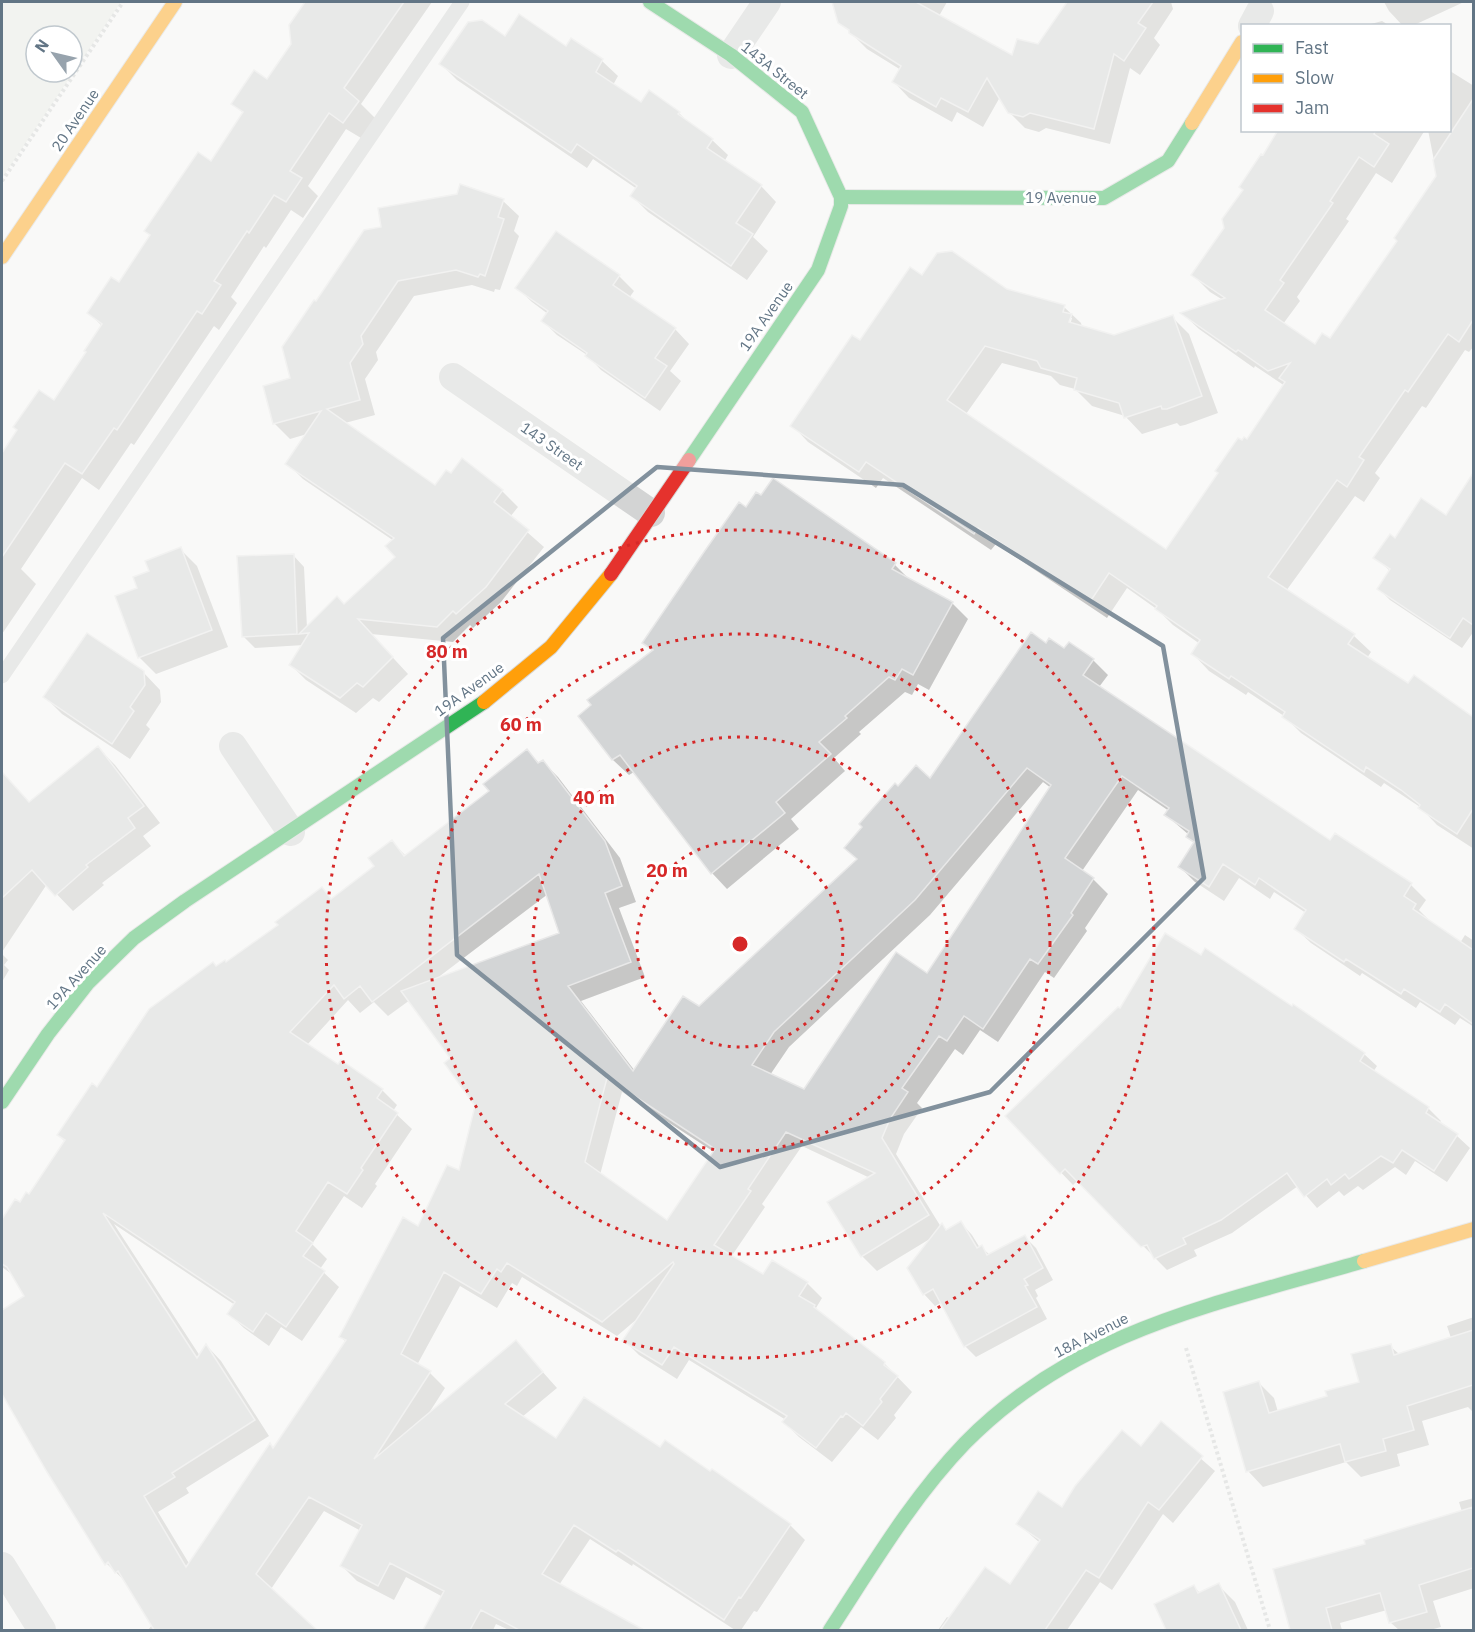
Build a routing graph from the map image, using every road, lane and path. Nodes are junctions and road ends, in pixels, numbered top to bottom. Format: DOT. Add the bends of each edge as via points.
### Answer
graph roads {
  1 [pos="123,2"];
  2 [pos="175,2"];
  3 [pos="462,2"];
  4 [pos="650,2"];
  5 [pos="767,2"];
  6 [pos="1241,44"];
  7 [pos="731,55"];
  8 [pos="2,181"];
  9 [pos="841,197"];
  10 [pos="2,257"];
  11 [pos="453,377"];
  12 [pos="651,513"];
  13 [pos="2,676"];
  14 [pos="233,746"];
  15 [pos="291,832"];
  16 [pos="2,1102"];
  17 [pos="1473,1229"];
  18 [pos="1184,1341"];
  19 [pos="2,1566"];
  20 [pos="42,1630"];
  21 [pos="830,1630"];
  22 [pos="1270,1630"];
  1 -- 8 [label="path"];
  2 -- 10 [label="street, 20 Avenue"];
  3 -- 13 [label="lane"];
  4 -- 7 [label="street, 143A Street"];
  5 -- 7 [label="street"];
  6 -- 9 [label="street, 19 Avenue" via="1168,161 1104,198"];
  7 -- 9 [label="street, 143A Street" via="802,112"];
  9 -- 12 [label="street, 19A Avenue" via="818,270"];
  11 -- 12 [label="street, 143 Street"];
  12 -- 15 [label="street, 19A Avenue" via="609,578 551,647 481,704"];
  14 -- 15 [label="street"];
  15 -- 16 [label="street, 19A Avenue" via="134,938 88,983"];
  17 -- 21 [label="street, 18A Avenue" via="1196,1310 1090,1350 988,1421 941,1470"];
  18 -- 22 [label="path"];
  19 -- 20 [label="street"];
}
